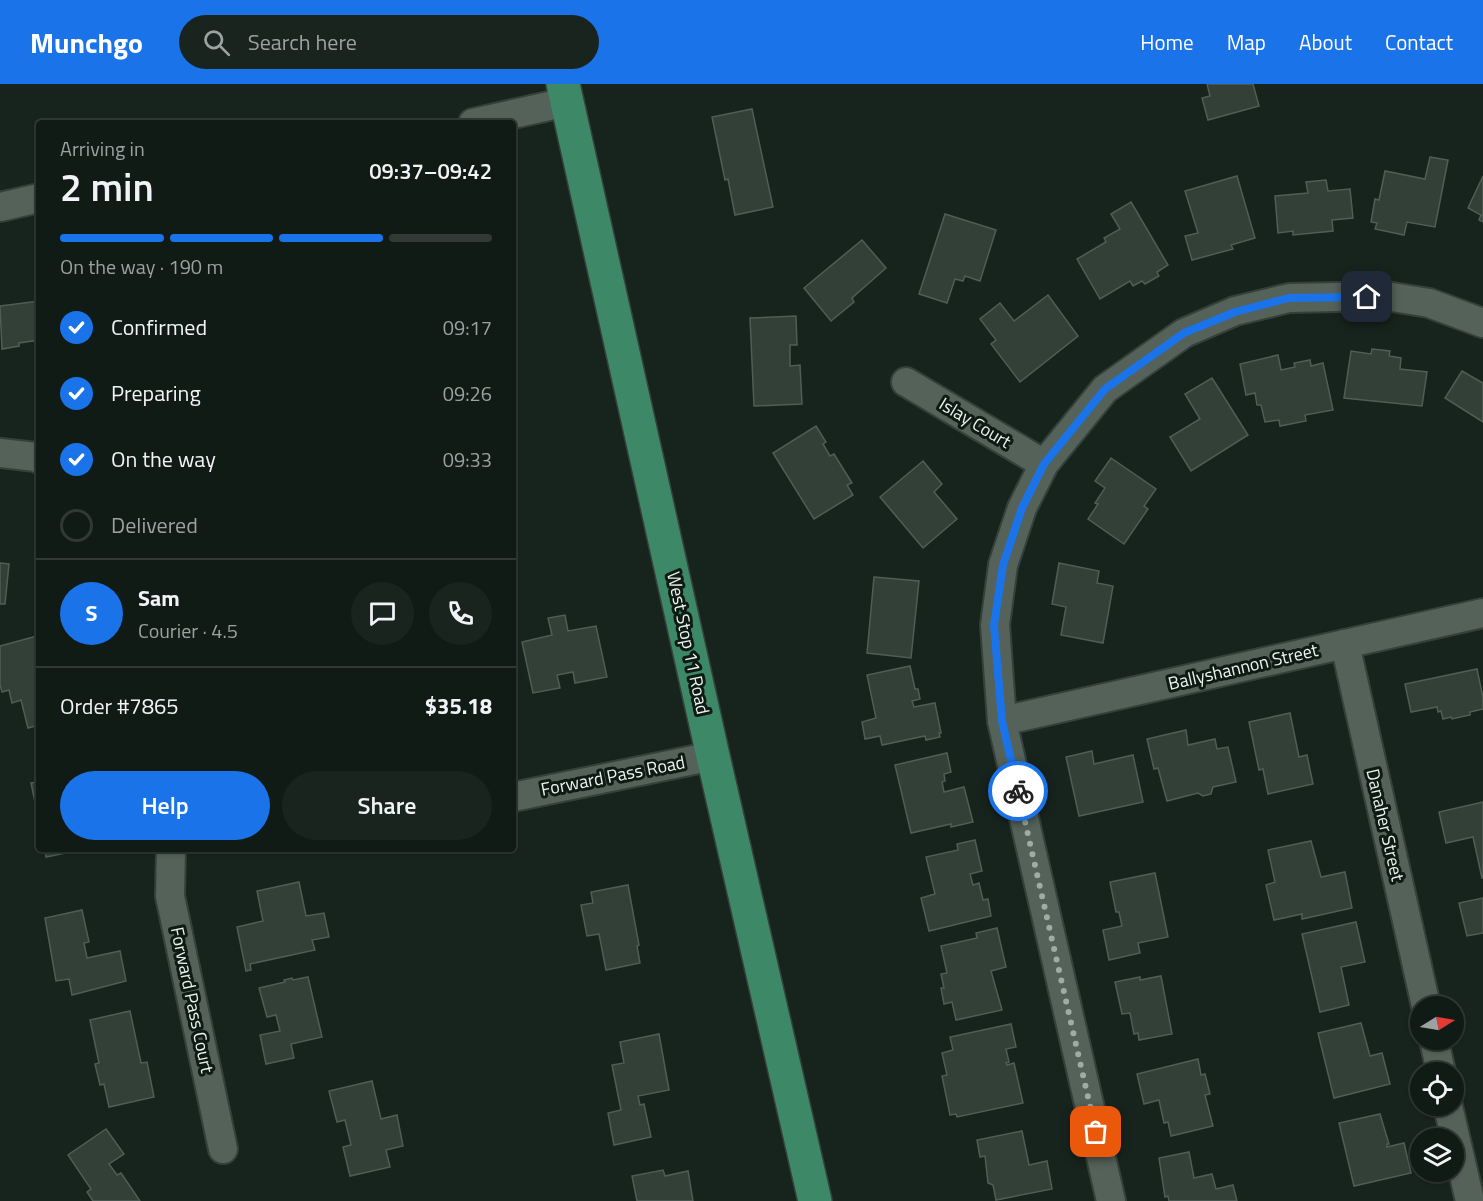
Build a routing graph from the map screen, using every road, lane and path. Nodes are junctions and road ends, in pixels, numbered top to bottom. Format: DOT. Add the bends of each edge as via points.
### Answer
graph roads {
  1 [pos="565,93"];
  2 [pos="482,120"];
  3 [pos="36,199"];
  4 [pos="0,207"];
  5 [pos="1483,323"];
  6 [pos="906,382"];
  7 [pos="0,453"];
  8 [pos="36,457"];
  9 [pos="1044,464"];
  10 [pos="1483,613"];
  11 [pos="1346,644"];
  12 [pos="1002,721"];
  13 [pos="713,756"];
  14 [pos="516,796"];
  15 [pos="171,852"];
  16 [pos="1424,996"];
  17 [pos="1450,1116"];
  18 [pos="223,1149"];
  19 [pos="815,1201"];
  20 [pos="1111,1201"];
  21 [pos="1470,1201"];
  1 -- 2 [label="street"];
  1 -- 13 [label="main road, West Stop 11 Road"];
  3 -- 4 [label="street"];
  5 -- 9 [label="street" via="1429,303 1386,296 1289,298 1235,312 1184,333 1105,389"];
  6 -- 9 [label="street, Islay Court"];
  7 -- 8 [label="street"];
  9 -- 12 [label="street" via="1022,508 1003,565 994,625"];
  10 -- 11 [label="street, Ballyshannon Street"];
  11 -- 12 [label="street, Ballyshannon Street"];
  11 -- 16 [label="street, Danaher Street"];
  12 -- 20 [label="street"];
  13 -- 14 [label="street, Forward Pass Road"];
  13 -- 19 [label="main road, West Stop 11 Road"];
  15 -- 18 [label="street, Forward Pass Court" via="170,896"];
  17 -- 21 [label="street"];
}
